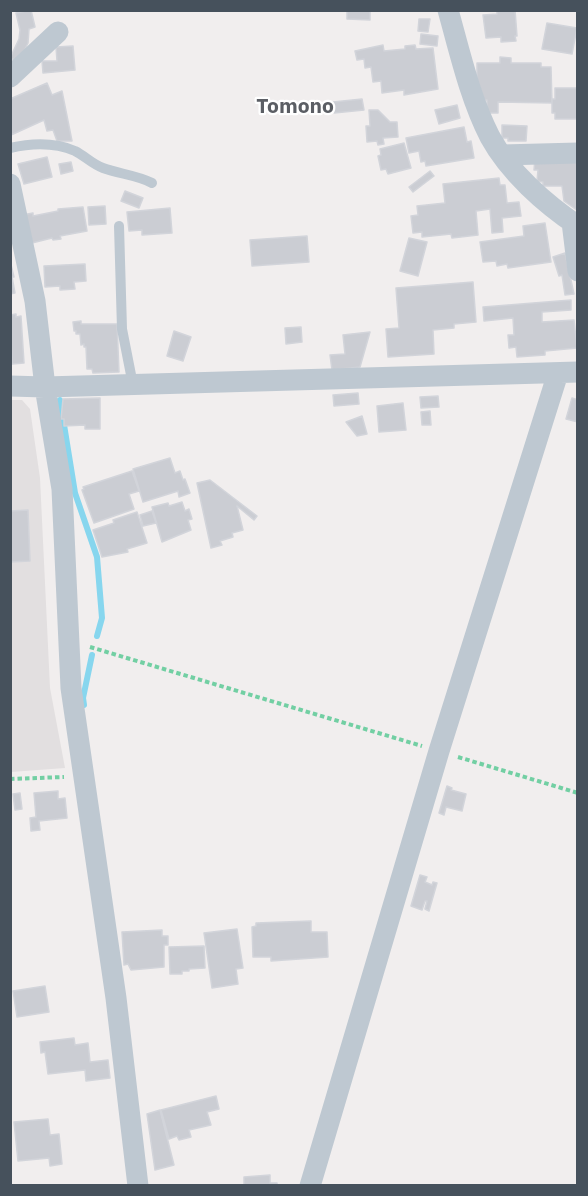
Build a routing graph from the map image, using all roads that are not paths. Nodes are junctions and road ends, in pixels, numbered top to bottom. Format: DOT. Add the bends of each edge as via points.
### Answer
graph roads {
  1 [pos="448,10"];
  2 [pos="58,32"];
  3 [pos="10,77"];
  4 [pos="10,148"];
  5 [pos="578,153"];
  6 [pos="502,154"];
  7 [pos="152,183"];
  8 [pos="10,184"];
  9 [pos="575,224"];
  10 [pos="119,226"];
  11 [pos="578,271"];
  12 [pos="568,373"];
  13 [pos="133,385"];
  14 [pos="10,386"];
  15 [pos="45,387"];
  16 [pos="138,1185"];
  17 [pos="310,1185"];
  1 -- 6 [label="street" via="471,89 491,139"];
  2 -- 3 [label="street"];
  4 -- 7 [label="lane" via="44,143 74,151 118,174"];
  5 -- 6 [label="street"];
  6 -- 9 [label="street" via="539,195"];
  8 -- 15 [label="street" via="35,301"];
  9 -- 11 [label="street"];
  10 -- 13 [label="lane" via="122,329"];
  12 -- 13 [label="street"];
  12 -- 17 [label="street" via="439,751"];
  13 -- 15 [label="street"];
  14 -- 15 [label="street"];
  15 -- 16 [label="street" via="62,489 71,688 116,998"];
}
